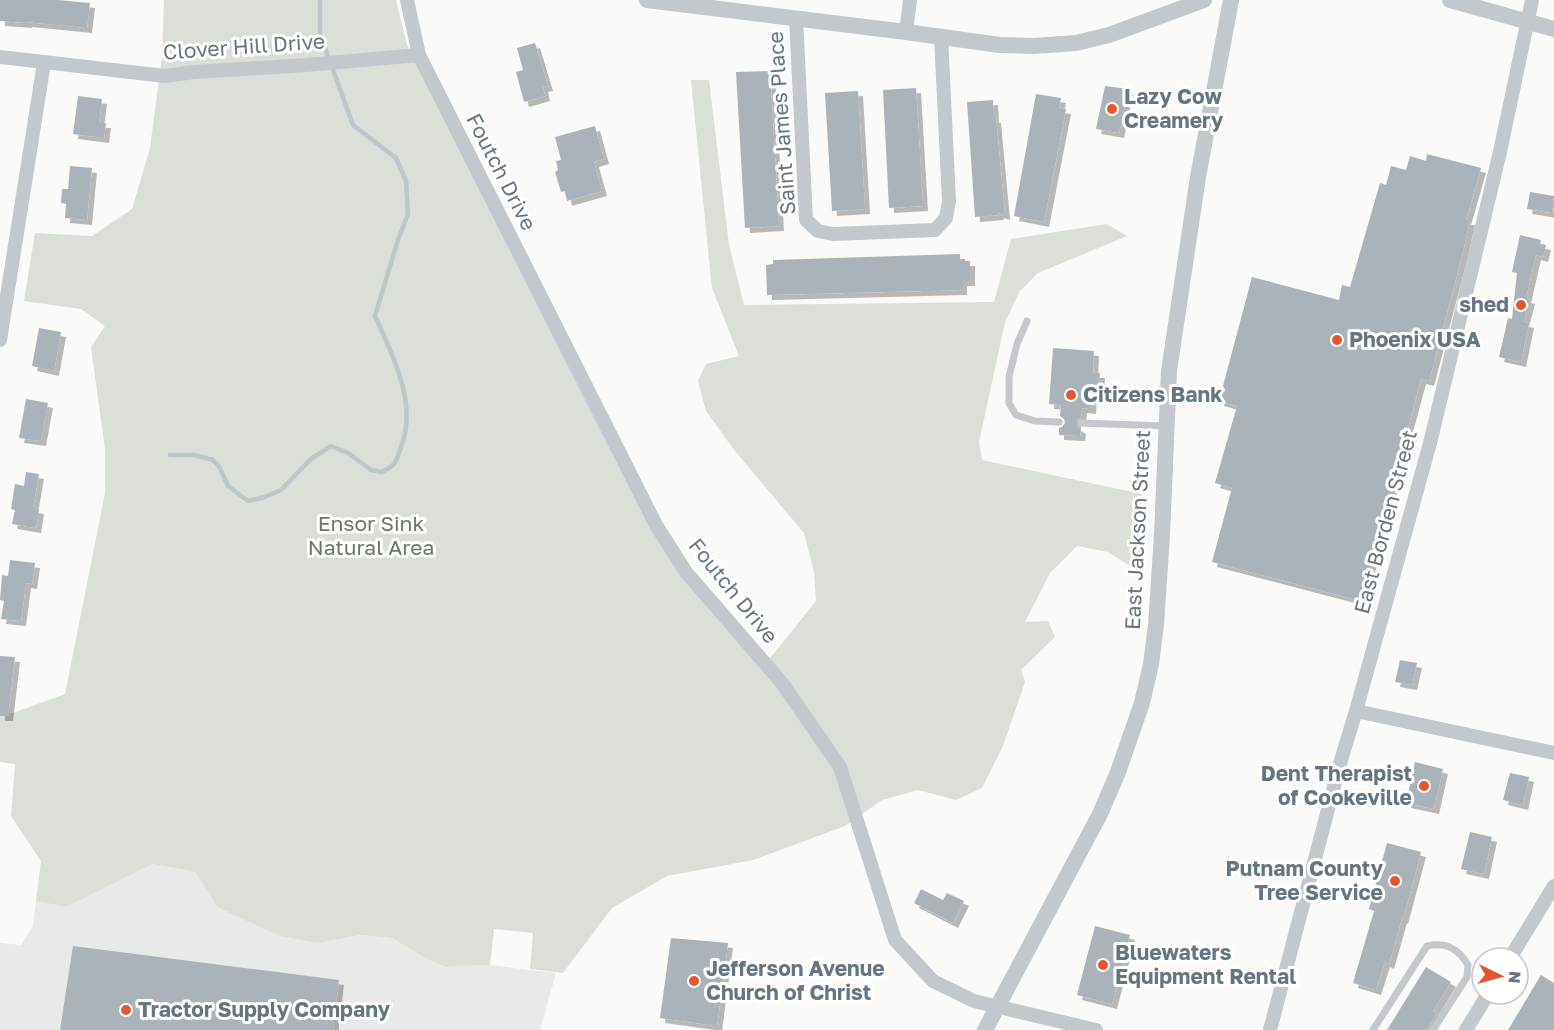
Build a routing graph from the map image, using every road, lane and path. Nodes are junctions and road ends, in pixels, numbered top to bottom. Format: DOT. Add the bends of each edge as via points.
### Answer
graph roads {
  1 [pos="407,0"];
  2 [pos="647,0"];
  3 [pos="910,0"];
  4 [pos="1204,0"];
  5 [pos="1232,0"];
  6 [pos="1450,0"];
  7 [pos="1532,0"];
  8 [pos="753,6"];
  9 [pos="796,18"];
  10 [pos="1528,22"];
  11 [pos="1554,29"];
  12 [pos="906,32"];
  13 [pos="941,36"];
  14 [pos="419,55"];
  15 [pos="0,57"];
  16 [pos="44,63"];
  17 [pos="1027,321"];
  18 [pos="0,340"];
  19 [pos="1059,422"];
  20 [pos="1081,423"];
  21 [pos="1166,426"];
  22 [pos="1356,711"];
  23 [pos="1554,753"];
  24 [pos="1554,886"];
  25 [pos="1517,946"];
  26 [pos="998,1006"];
  27 [pos="1481,1006"];
  28 [pos="985,1030"];
  29 [pos="1096,1030"];
  30 [pos="1270,1030"];
  31 [pos="1373,1030"];
  32 [pos="1433,1030"];
  33 [pos="1466,1030"];
  1 -- 14 [label="street, Foutch Drive"];
  2 -- 8 [label="street"];
  3 -- 12 [label="street"];
  4 -- 13 [label="street" via="1076,43 1000,45"];
  5 -- 21 [label="street, East Jackson Street" via="1187,243 1168,371"];
  6 -- 10 [label="street"];
  7 -- 10 [label="street, East Borden Street"];
  8 -- 9 [label="street"];
  9 -- 12 [label="street"];
  9 -- 13 [label="street, Saint James Place" via="806,220 818,231 833,234 935,230 946,218 949,201"];
  10 -- 11 [label="street"];
  10 -- 22 [label="street, East Borden Street" via="1433,431"];
  12 -- 13 [label="street"];
  14 -- 16 [label="street, Clover Hill Drive" via="165,76"];
  14 -- 26 [label="street, Foutch Drive" via="656,525 686,572 782,683 840,767 895,939 933,981 974,1001"];
  15 -- 16 [label="street, Clover Hill Drive"];
  16 -- 18 [label="street"];
  17 -- 19 [label="lane" via="1009,376 1009,403 1016,415"];
  20 -- 21 [label="lane"];
  21 -- 26 [label="street, East Jackson Street" via="1156,625 1142,703 1100,814"];
  22 -- 23 [label="street"];
  22 -- 30 [label="street, East Borden Street"];
  24 -- 25 [label="street"];
  26 -- 28 [label="street, East Jackson Street"];
  26 -- 29 [label="street, Foutch Drive"];
  27 -- 33 [label="street"];
  31 -- 32 [label="lane" via="1427,946 1439,944 1463,956 1468,965 1467,977"];
}
